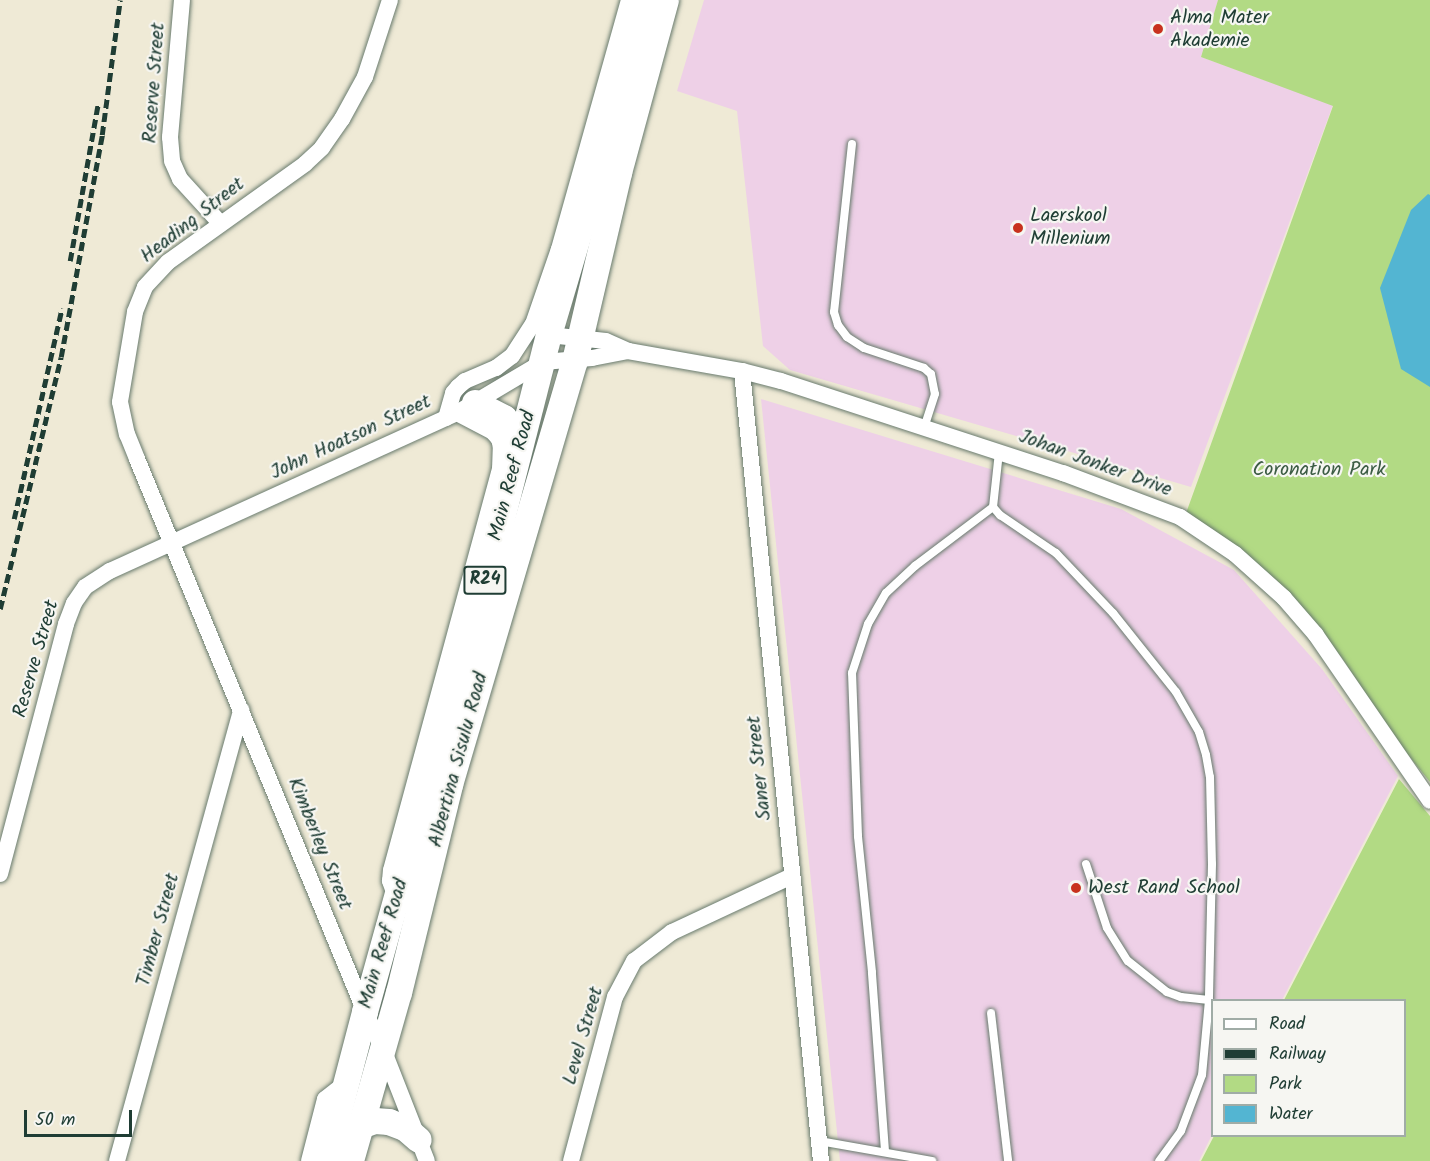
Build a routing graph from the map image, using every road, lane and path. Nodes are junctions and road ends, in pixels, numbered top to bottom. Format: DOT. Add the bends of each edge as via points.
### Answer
graph roads {
  1 [pos="182,0"];
  2 [pos="390,0"];
  3 [pos="628,0"];
  4 [pos="648,0"];
  5 [pos="666,0"];
  6 [pos="852,144"];
  7 [pos="220,223"];
  8 [pos="549,335"];
  9 [pos="578,349"];
  10 [pos="628,351"];
  11 [pos="543,363"];
  12 [pos="742,371"];
  13 [pos="459,412"];
  14 [pos="924,428"];
  15 [pos="518,450"];
  16 [pos="999,452"];
  17 [pos="993,507"];
  18 [pos="172,543"];
  19 [pos="241,710"];
  20 [pos="1430,801"];
  21 [pos="1086,864"];
  22 [pos="0,874"];
  23 [pos="792,876"];
  24 [pos="397,898"];
  25 [pos="1209,1000"];
  26 [pos="365,1012"];
  27 [pos="992,1013"];
  28 [pos="383,1049"];
  29 [pos="348,1081"];
  30 [pos="361,1126"];
  31 [pos="819,1141"];
  32 [pos="423,1151"];
  33 [pos="885,1151"];
  34 [pos="117,1161"];
  35 [pos="309,1161"];
  36 [pos="326,1161"];
  37 [pos="351,1161"];
  38 [pos="571,1161"];
  39 [pos="821,1161"];
  40 [pos="932,1161"];
  41 [pos="1008,1161"];
  42 [pos="1159,1161"];
  1 -- 7 [label="street, Reserve Street" via="170,137 172,161 180,179"];
  2 -- 7 [label="street, Heading Street" via="365,77 331,136 305,164"];
  3 -- 13 [label="street" via="559,249 533,324 512,356 458,387 453,393"];
  4 -- 8 [label="main road, Main Reef Road / R24"];
  5 -- 9 [label="main road, R24" via="619,173"];
  6 -- 14 [label="lane" via="834,312 847,337 864,348 924,368 931,374 935,394"];
  7 -- 18 [label="street, Heading Street" via="168,262 145,287 135,312 121,386 127,434"];
  8 -- 9 [label="street, Johan Jonker Drive"];
  8 -- 11 [label="main road, Main Reef Road / R24"];
  9 -- 10 [label="street, Johan Jonker Drive"];
  9 -- 10 [label="street, Johan Jonker Drive" via="606,341"];
  9 -- 11 [label="street, Johan Jonker Drive"];
  9 -- 28 [label="main road, Albertina Sisulu Road / R24" via="453,774"];
  10 -- 12 [label="street, Johan Jonker Drive"];
  11 -- 13 [label="street, John Hoatson Street"];
  11 -- 15 [label="main road, Main Reef Road / R24"];
  12 -- 14 [label="street, Johan Jonker Drive"];
  12 -- 23 [label="street, Saner Street"];
  13 -- 15 [label="main road" via="504,418 514,432"];
  13 -- 18 [label="street, John Hoatson Street"];
  13 -- 24 [label="street" via="499,439 500,470 391,870 391,885"];
  14 -- 16 [label="street, Johan Jonker Drive"];
  15 -- 24 [label="main road, Main Reef Road / R24"];
  16 -- 17 [label="lane"];
  16 -- 20 [label="street, Johan Jonker Drive" via="1180,517 1257,571 1316,635"];
  17 -- 25 [label="lane" via="1056,553 1080,576 1176,692 1199,732 1210,787"];
  17 -- 33 [label="lane" via="923,559 886,593 868,624 852,673 858,836"];
  18 -- 19 [label="street, Kimberley Street"];
  18 -- 22 [label="street, Reserve Street" via="93,580 74,603"];
  19 -- 26 [label="street, Kimberley Street"];
  19 -- 34 [label="street, Timber Street"];
  21 -- 25 [label="lane" via="1107,928 1128,961 1167,992"];
  23 -- 31 [label="street, Saner Street"];
  23 -- 38 [label="street, Level Street" via="672,932 634,961 615,997"];
  24 -- 26 [label="main road, Main Reef Road / R24"];
  25 -- 42 [label="lane" via="1202,1075 1194,1101 1181,1131"];
  26 -- 28 [label="street, Kimberley Street"];
  26 -- 29 [label="main road, Main Reef Road / R24"];
  27 -- 41 [label="lane"];
  28 -- 30 [label="main road, Albertina Sisulu Road / R24"];
  28 -- 32 [label="street, Kimberley Street"];
  29 -- 35 [label="street" via="325,1100"];
  29 -- 36 [label="main road, Main Reef Road / R24"];
  30 -- 32 [label="main road" via="375,1121 405,1128"];
  30 -- 37 [label="main road, Albertina Sisulu Road / R24"];
  31 -- 33 [label="lane"];
  31 -- 39 [label="street, Saner Street"];
  33 -- 40 [label="lane"];
}
